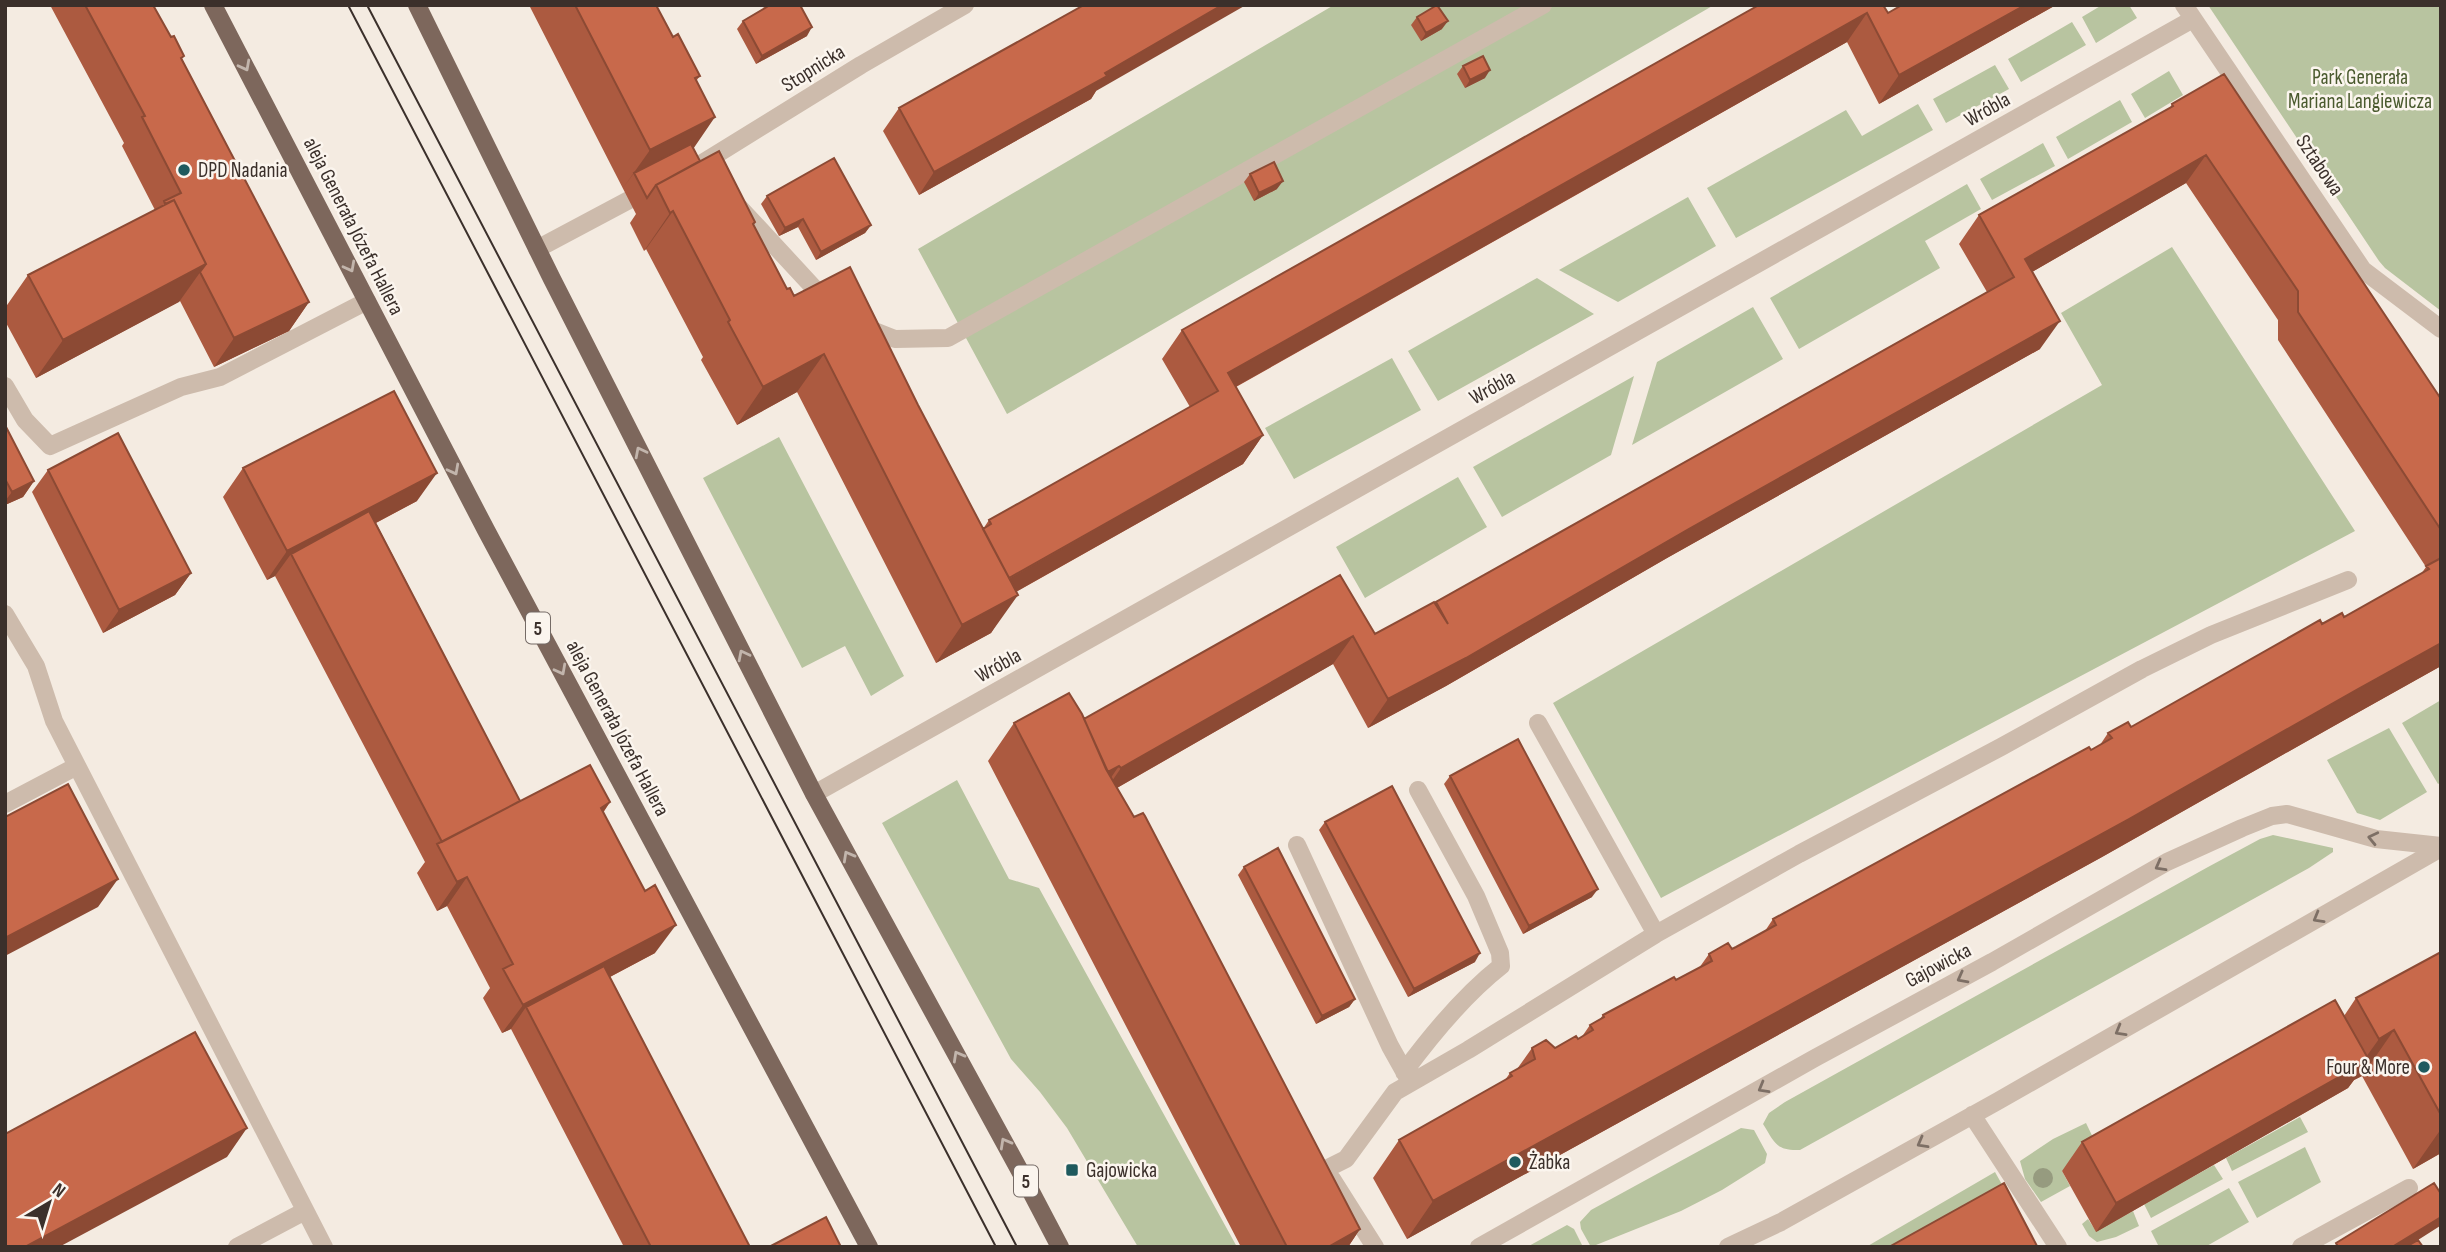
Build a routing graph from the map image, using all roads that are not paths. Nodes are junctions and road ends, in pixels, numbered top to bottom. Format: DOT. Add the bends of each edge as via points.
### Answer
graph roads {
  1 [pos="213,5"];
  2 [pos="417,5"];
  3 [pos="965,5"];
  4 [pos="1543,5"];
  5 [pos="2188,12"];
  6 [pos="686,172"];
  7 [pos="731,193"];
  8 [pos="629,200"];
  9 [pos="537,249"];
  10 [pos="368,301"];
  11 [pos="2441,329"];
  12 [pos="5,386"];
  13 [pos="2347,580"];
  14 [pos="5,614"];
  15 [pos="1538,723"];
  16 [pos="77,766"];
  17 [pos="1418,790"];
  18 [pos="814,794"];
  19 [pos="5,804"];
  20 [pos="1297,845"];
  21 [pos="2441,847"];
  22 [pos="1656,934"];
  23 [pos="1408,1077"];
  24 [pos="1972,1115"];
  25 [pos="2409,1188"];
  26 [pos="305,1211"];
  27 [pos="237,1247"];
  28 [pos="324,1247"];
  29 [pos="869,1247"];
  30 [pos="1060,1247"];
  31 [pos="1375,1247"];
  32 [pos="1479,1247"];
  33 [pos="1728,1247"];
  34 [pos="2058,1247"];
  35 [pos="2301,1247"];
  1 -- 10 [label="main road, aleja Generała Józefa Hallera / 5, one-way"];
  2 -- 9 [label="main road, 5"];
  3 -- 6 [label="street, Stopnicka" via="861,65 715,165"];
  4 -- 7 [label="street" via="948,338 895,340 862,326 814,288"];
  5 -- 11 [label="street, Sztabowa" via="2364,271"];
  5 -- 18 [label="street, Wróbla"];
  8 -- 9 [label="street"];
  18 -- 9 [label="main road, 5, one-way"];
  10 -- 12 [label="street" via="220,377 181,387 50,446 25,420"];
  10 -- 29 [label="main road, aleja Generała Józefa Hallera / 5, one-way" via="485,530"];
  13 -- 22 [label="street" via="2211,635 2142,669"];
  14 -- 16 [label="street" via="36,666 54,722"];
  15 -- 22 [label="street"];
  16 -- 19 [label="street"];
  16 -- 26 [label="street"];
  17 -- 23 [label="street" via="1476,896 1501,966 1426,1042"];
  30 -- 18 [label="main road, 5, one-way"];
  20 -- 23 [label="street"];
  21 -- 24 [label="street, Gajowicka, one-way"];
  21 -- 32 [label="street, Gajowicka, one-way" via="2376,839 2287,814 2242,828 2167,862"];
  22 -- 23 [label="street" via="1468,1050"];
  23 -- 31 [label="street" via="1346,1159 1323,1163"];
  24 -- 33 [label="street, Gajowicka, one-way"];
  24 -- 34 [label="street"];
  25 -- 35 [label="street"];
  26 -- 27 [label="street"];
  26 -- 28 [label="street"];
}
